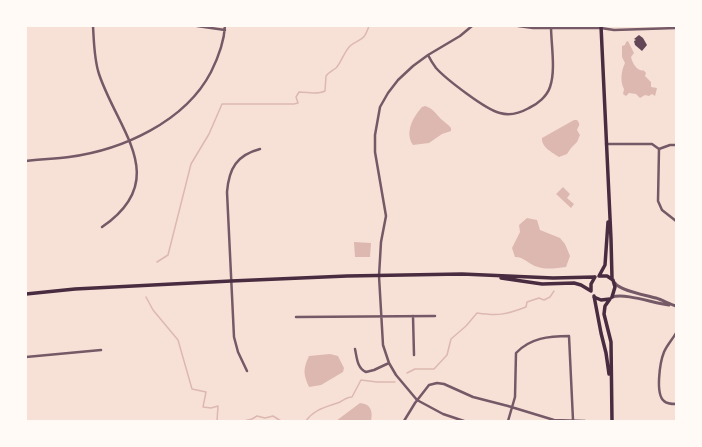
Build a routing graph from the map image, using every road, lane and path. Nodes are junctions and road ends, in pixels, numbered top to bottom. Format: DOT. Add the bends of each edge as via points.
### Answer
graph roads {
  1 [pos="93,26"];
  2 [pos="196,26"];
  3 [pos="472,26"];
  4 [pos="518,26"];
  5 [pos="551,27"];
  6 [pos="603,27"];
  7 [pos="225,28"];
  8 [pos="676,28"];
  9 [pos="428,55"];
  10 [pos="129,140"];
  11 [pos="606,144"];
  12 [pos="676,145"];
  13 [pos="260,149"];
  14 [pos="658,149"];
  15 [pos="26,161"];
  16 [pos="609,213"];
  17 [pos="676,221"];
  18 [pos="102,227"];
  19 [pos="379,276"];
  20 [pos="486,276"];
  21 [pos="597,276"];
  22 [pos="612,278"];
  23 [pos="231,280"];
  24 [pos="614,282"];
  25 [pos="591,291"];
  26 [pos="26,294"];
  27 [pos="594,296"];
  28 [pos="611,298"];
  29 [pos="674,306"];
  30 [pos="381,316"];
  31 [pos="413,316"];
  32 [pos="435,316"];
  33 [pos="296,317"];
  34 [pos="676,333"];
  35 [pos="355,349"];
  36 [pos="102,350"];
  37 [pos="414,355"];
  38 [pos="26,357"];
  39 [pos="389,363"];
  40 [pos="247,371"];
  41 [pos="611,380"];
  42 [pos="417,400"];
  43 [pos="676,404"];
  44 [pos="512,407"];
  45 [pos="573,420"];
  46 [pos="404,421"];
  47 [pos="464,421"];
  48 [pos="508,421"];
  49 [pos="585,421"];
  50 [pos="612,421"];
  1 -- 10 [label="street" via="99,73"];
  2 -- 7 [label="street"];
  3 -- 9 [label="street"];
  4 -- 5 [label="street"];
  5 -- 6 [label="street"];
  5 -- 9 [label="street" via="550,87 536,104 512,114 501,114 482,105 440,72"];
  6 -- 8 [label="street" via="614,30"];
  6 -- 11 [label="main road"];
  7 -- 10 [label="street" via="222,45 213,68 193,98 160,125"];
  9 -- 19 [label="street" via="398,80 380,107 375,135 386,216"];
  10 -- 15 [label="street" via="70,157"];
  10 -- 18 [label="street" via="137,164 135,187 124,208"];
  11 -- 14 [label="street" via="652,144"];
  11 -- 16 [label="main road"];
  12 -- 14 [label="street"];
  13 -- 23 [label="street" via="239,159 228,183"];
  14 -- 17 [label="street" via="658,201 662,210"];
  16 -- 21 [label="main road" via="605,265"];
  16 -- 22 [label="main road"];
  19 -- 20 [label="main road"];
  19 -- 23 [label="main road"];
  19 -- 30 [label="street"];
  20 -- 21 [label="main road"];
  20 -- 25 [label="main road" via="542,284 574,283"];
  21 -- 22 [label="main road"];
  21 -- 25 [label="main road" via="591,284"];
  22 -- 24 [label="main road"];
  23 -- 26 [label="main road"];
  23 -- 40 [label="street" via="235,342"];
  24 -- 28 [label="main road" via="615,291"];
  24 -- 29 [label="street" via="617,286"];
  25 -- 27 [label="main road"];
  27 -- 28 [label="main road" via="601,300"];
  27 -- 41 [label="main road"];
  28 -- 29 [label="street" via="624,296"];
  28 -- 41 [label="main road" via="605,306 604,314 611,342"];
  30 -- 31 [label="street"];
  30 -- 33 [label="street"];
  30 -- 39 [label="street" via="383,345"];
  31 -- 32 [label="street"];
  31 -- 37 [label="street"];
  34 -- 43 [label="street" via="665,350 659,368 660,397 669,404"];
  35 -- 39 [label="street" via="359,365 366,372"];
  36 -- 38 [label="street"];
  39 -- 42 [label="street"];
  41 -- 50 [label="main road"];
  42 -- 44 [label="street" via="429,385 437,383 473,397"];
  42 -- 46 [label="street"];
  42 -- 47 [label="street" via="443,414"];
  44 -- 45 [label="street" via="554,420"];
  44 -- 45 [label="street" via="515,397 516,353 528,342 569,336"];
  44 -- 48 [label="street"];
  45 -- 49 [label="street"];
}
